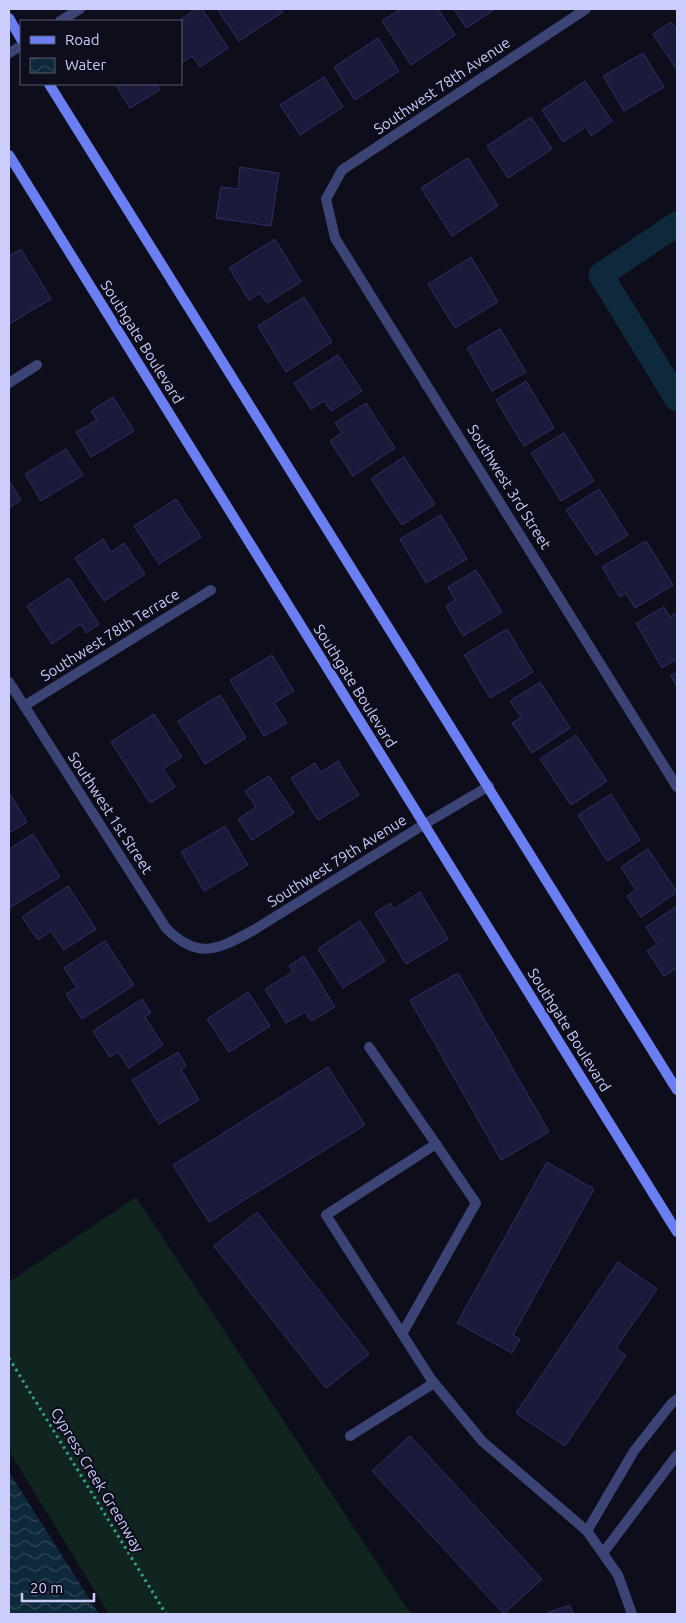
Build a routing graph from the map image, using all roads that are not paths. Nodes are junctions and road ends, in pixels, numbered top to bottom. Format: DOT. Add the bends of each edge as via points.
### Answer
graph roads {
  1 [pos="80,9"];
  2 [pos="581,10"];
  3 [pos="9,18"];
  4 [pos="62,20"];
  5 [pos="20,37"];
  6 [pos="20,47"];
  7 [pos="9,53"];
  8 [pos="50,85"];
  9 [pos="9,155"];
  10 [pos="326,199"];
  11 [pos="37,365"];
  12 [pos="9,382"];
  13 [pos="211,590"];
  14 [pos="9,682"];
  15 [pos="24,706"];
  16 [pos="489,786"];
  17 [pos="677,787"];
  18 [pos="423,825"];
  19 [pos="196,948"];
  20 [pos="369,1046"];
  21 [pos="677,1090"];
  22 [pos="436,1144"];
  23 [pos="677,1232"];
  24 [pos="402,1334"];
  25 [pos="434,1383"];
  26 [pos="677,1399"];
  27 [pos="350,1436"];
  28 [pos="677,1455"];
  29 [pos="587,1531"];
  30 [pos="603,1553"];
  31 [pos="632,1614"];
  1 -- 4 [label="street"];
  2 -- 10 [label="street, Southwest 78th Avenue" via="342,170"];
  3 -- 5 [label="main road"];
  6 -- 7 [label="street"];
  8 -- 16 [label="main road"];
  9 -- 18 [label="main road, Southgate Boulevard"];
  10 -- 17 [label="street, Southwest 3rd Street" via="335,238"];
  11 -- 12 [label="street"];
  13 -- 15 [label="street, Southwest 78th Terrace"];
  14 -- 15 [label="street, Southwest 1st Street"];
  15 -- 19 [label="street, Southwest 1st Street" via="166,928 176,938"];
  16 -- 18 [label="street, Southwest 79th Avenue"];
  16 -- 21 [label="main road"];
  18 -- 19 [label="street, Southwest 79th Avenue" via="236,940 214,948"];
  18 -- 23 [label="main road, Southgate Boulevard"];
  20 -- 22 [label="street"];
  22 -- 24 [label="street" via="476,1203"];
  22 -- 24 [label="street" via="326,1215"];
  24 -- 25 [label="street"];
  25 -- 27 [label="street"];
  25 -- 29 [label="street" via="482,1441"];
  26 -- 29 [label="street" via="634,1450"];
  28 -- 30 [label="street"];
  29 -- 30 [label="street"];
  30 -- 31 [label="street" via="618,1575"];
}
